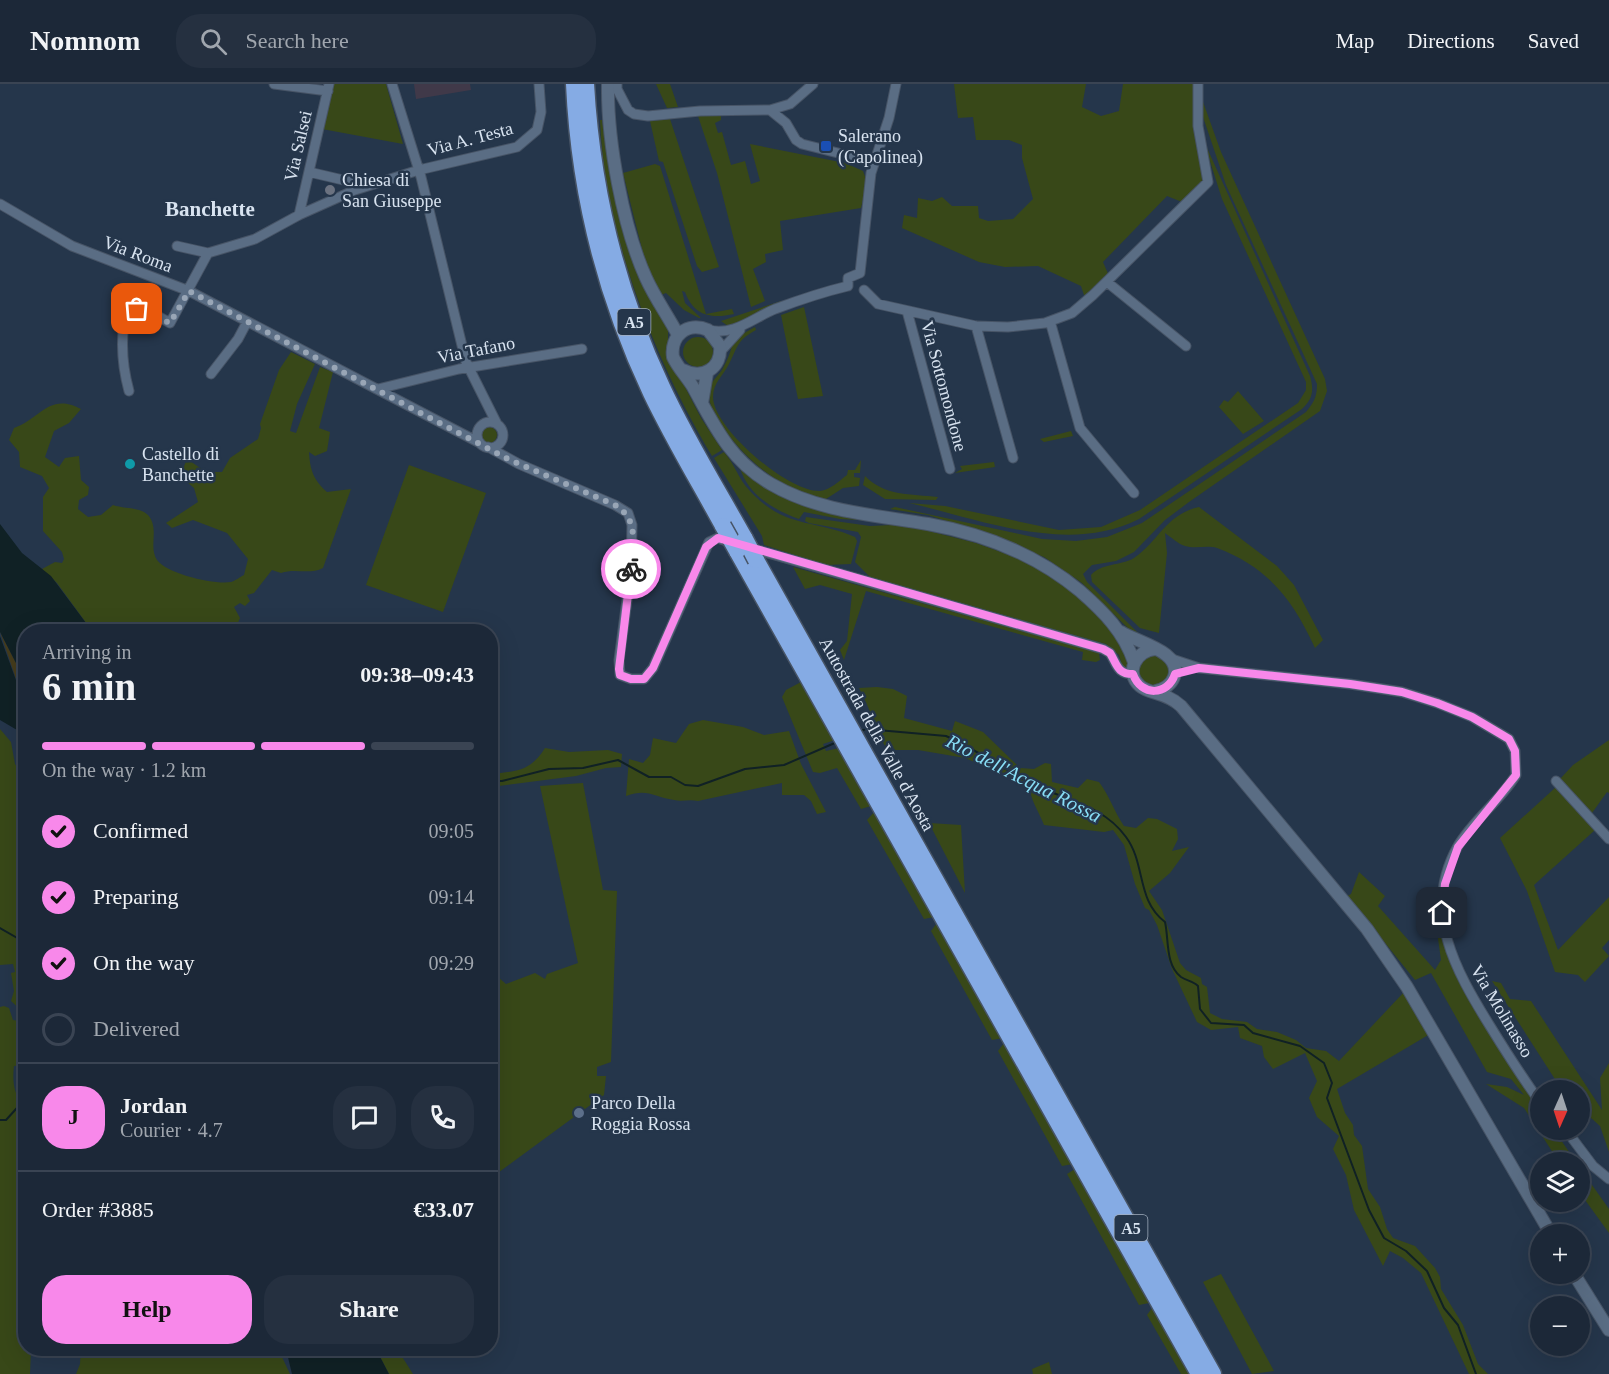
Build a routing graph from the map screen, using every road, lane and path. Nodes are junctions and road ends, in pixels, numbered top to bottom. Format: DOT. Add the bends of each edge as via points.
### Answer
graph roads {
  1 [pos="274,84"];
  2 [pos="392,84"];
  3 [pos="539,84"];
  4 [pos="574,84"];
  5 [pos="586,84"];
  6 [pos="608,84"];
  7 [pos="617,84"];
  8 [pos="813,84"];
  9 [pos="896,84"];
  10 [pos="1198,84"];
  11 [pos="328,87"];
  12 [pos="790,104"];
  13 [pos="770,110"];
  14 [pos="786,123"];
  15 [pos="846,155"];
  16 [pos="874,162"];
  17 [pos="419,170"];
  18 [pos="309,172"];
  19 [pos="871,173"];
  20 [pos="355,190"];
  21 [pos="0,204"];
  22 [pos="299,215"];
  23 [pos="177,246"];
  24 [pos="208,253"];
  25 [pos="860,273"];
  26 [pos="1107,282"];
  27 [pos="848,286"];
  28 [pos="864,290"];
  29 [pos="189,291"];
  30 [pos="661,303"];
  31 [pos="907,311"];
  32 [pos="1050,321"];
  33 [pos="247,322"];
  34 [pos="750,322"];
  35 [pos="976,326"];
  36 [pos="703,328"];
  37 [pos="678,335"];
  38 [pos="1186,346"];
  39 [pos="582,349"];
  40 [pos="720,352"];
  41 [pos="468,367"];
  42 [pos="683,370"];
  43 [pos="707,372"];
  44 [pos="211,374"];
  45 [pos="378,389"];
  46 [pos="129,391"];
  47 [pos="484,400"];
  48 [pos="702,403"];
  49 [pos="497,424"];
  50 [pos="479,428"];
  51 [pos="457,432"];
  52 [pos="502,439"];
  53 [pos="484,445"];
  54 [pos="1013,458"];
  55 [pos="519,464"];
  56 [pos="950,469"];
  57 [pos="1134,493"];
  58 [pos="741,545"];
  59 [pos="1121,632"];
  60 [pos="1155,649"];
  61 [pos="1172,659"];
  62 [pos="1134,668"];
  63 [pos="1199,668"];
  64 [pos="813,673"];
  65 [pos="1174,677"];
  66 [pos="1156,691"];
  67 [pos="1181,706"];
  68 [pos="1556,781"];
  69 [pos="1609,838"];
  70 [pos="1530,1087"];
  71 [pos="1574,1140"];
  72 [pos="1609,1179"];
  73 [pos="1545,1224"];
  74 [pos="1580,1284"];
  75 [pos="1164,1299"];
  76 [pos="1609,1330"];
  77 [pos="1198,1374"];
  78 [pos="1213,1374"];
  1 -- 11 [label="street"];
  2 -- 17 [label="street"];
  3 -- 17 [label="street, Via A. Testa" via="541,111 537,130 530,138 516,147"];
  4 -- 58 [label="highway, Autostrada della Valle d'Aosta / A5, bridge" via="586,195 612,296 650,392 723,526"];
  5 -- 58 [label="highway, Autostrada della Valle d'Aosta / A5" via="604,217 636,326 672,409"];
  6 -- 30 [label="main road" via="610,139 620,186 642,268"];
  7 -- 13 [label="street" via="624,104 634,114"];
  8 -- 12 [label="street"];
  9 -- 16 [label="street" via="890,118"];
  10 -- 26 [label="street, Via Sottomondone" via="1198,126 1208,182"];
  11 -- 18 [label="street, Via Salsei"];
  12 -- 13 [label="street"];
  12 -- 14 [label="street"];
  13 -- 14 [label="street"];
  14 -- 15 [label="street" via="802,144"];
  15 -- 16 [label="street"];
  15 -- 19 [label="street"];
  16 -- 19 [label="street"];
  17 -- 20 [label="street, Via A. Testa"];
  17 -- 41 [label="street"];
  18 -- 20 [label="street" via="356,183"];
  18 -- 22 [label="street, Via Salsei"];
  19 -- 25 [label="street"];
  20 -- 22 [label="street, Via A. Testa"];
  21 -- 29 [label="street, Via Roma" via="72,246"];
  22 -- 24 [label="street, Via A. Testa" via="255,239"];
  23 -- 24 [label="street"];
  24 -- 29 [label="street"];
  25 -- 27 [label="street" via="848,278"];
  25 -- 28 [label="street" via="867,281"];
  26 -- 32 [label="street, Via Sottomondone" via="1072,313"];
  26 -- 38 [label="street"];
  27 -- 28 [label="street" via="855,292"];
  27 -- 34 [label="street" via="773,310"];
  28 -- 31 [label="street, Via Sottomondone" via="878,304"];
  29 -- 33 [label="street, Via Roma"];
  29 -- 46 [label="street" via="170,323 127,307 121,358"];
  30 -- 36 [label="main road" via="679,318"];
  30 -- 37 [label="main road"];
  31 -- 35 [label="street, Via Sottomondone"];
  31 -- 56 [label="street, Via Sottomondone"];
  32 -- 35 [label="street, Via Sottomondone" via="1008,327"];
  32 -- 57 [label="street" via="1080,428"];
  33 -- 44 [label="street"];
  33 -- 45 [label="street, Via Roma"];
  34 -- 36 [label="street" via="726,331"];
  34 -- 40 [label="street"];
  35 -- 54 [label="street"];
  36 -- 37 [label="main road" via="685,329"];
  36 -- 40 [label="main road" via="718,342"];
  37 -- 42 [label="main road" via="673,357"];
  39 -- 41 [label="street, Via Tafano"];
  40 -- 43 [label="main road"];
  41 -- 45 [label="street, Via Tafano"];
  41 -- 47 [label="street"];
  42 -- 43 [label="main road" via="694,374"];
  42 -- 48 [label="main road"];
  43 -- 48 [label="main road"];
  45 -- 51 [label="street, Via Roma"];
  47 -- 49 [label="street"];
  47 -- 50 [label="street" via="485,417"];
  48 -- 59 [label="main road" via="723,443 769,483 822,506 932,525 1020,552 1070,583"];
  49 -- 50 [label="street" via="489,422"];
  49 -- 52 [label="street"];
  50 -- 51 [label="street"];
  50 -- 53 [label="street"];
  51 -- 53 [label="street, Via Roma"];
  52 -- 53 [label="street" via="498,445"];
  52 -- 55 [label="street"];
  53 -- 55 [label="street, Via Roma"];
  55 -- 62 [label="street, Via Roma" via="628,513 632,525 631,570 619,669 620,675 631,679 644,679 653,668 706,547 718,538 1103,649 1122,672"];
  58 -- 64 [label="highway, Autostrada della Valle d'Aosta / A5"];
  58 -- 64 [label="highway, Autostrada della Valle d'Aosta / A5, bridge" via="756,560"];
  59 -- 60 [label="main road"];
  59 -- 62 [label="main road"];
  60 -- 61 [label="main road"];
  60 -- 62 [label="main road" via="1143,652"];
  61 -- 63 [label="street"];
  61 -- 65 [label="main road"];
  62 -- 66 [label="main road" via="1140,686"];
  63 -- 65 [label="street"];
  63 -- 70 [label="street, Via Molinasso" via="1402,692 1453,708 1509,739 1515,751 1516,775 1458,847 1445,884 1442,913 1446,942 1457,970"];
  64 -- 75 [label="highway, Autostrada della Valle d'Aosta / A5"];
  65 -- 66 [label="main road" via="1167,687"];
  65 -- 67 [label="main road"];
  66 -- 67 [label="main road"];
  67 -- 73 [label="main road" via="1387,958"];
  68 -- 69 [label="street"];
  71 -- 72 [label="street" via="1593,1166"];
  74 -- 76 [label="main road"];
  75 -- 77 [label="highway, Autostrada della Valle d'Aosta / A5"];
  75 -- 78 [label="highway, Autostrada della Valle d'Aosta / A5"];
}
